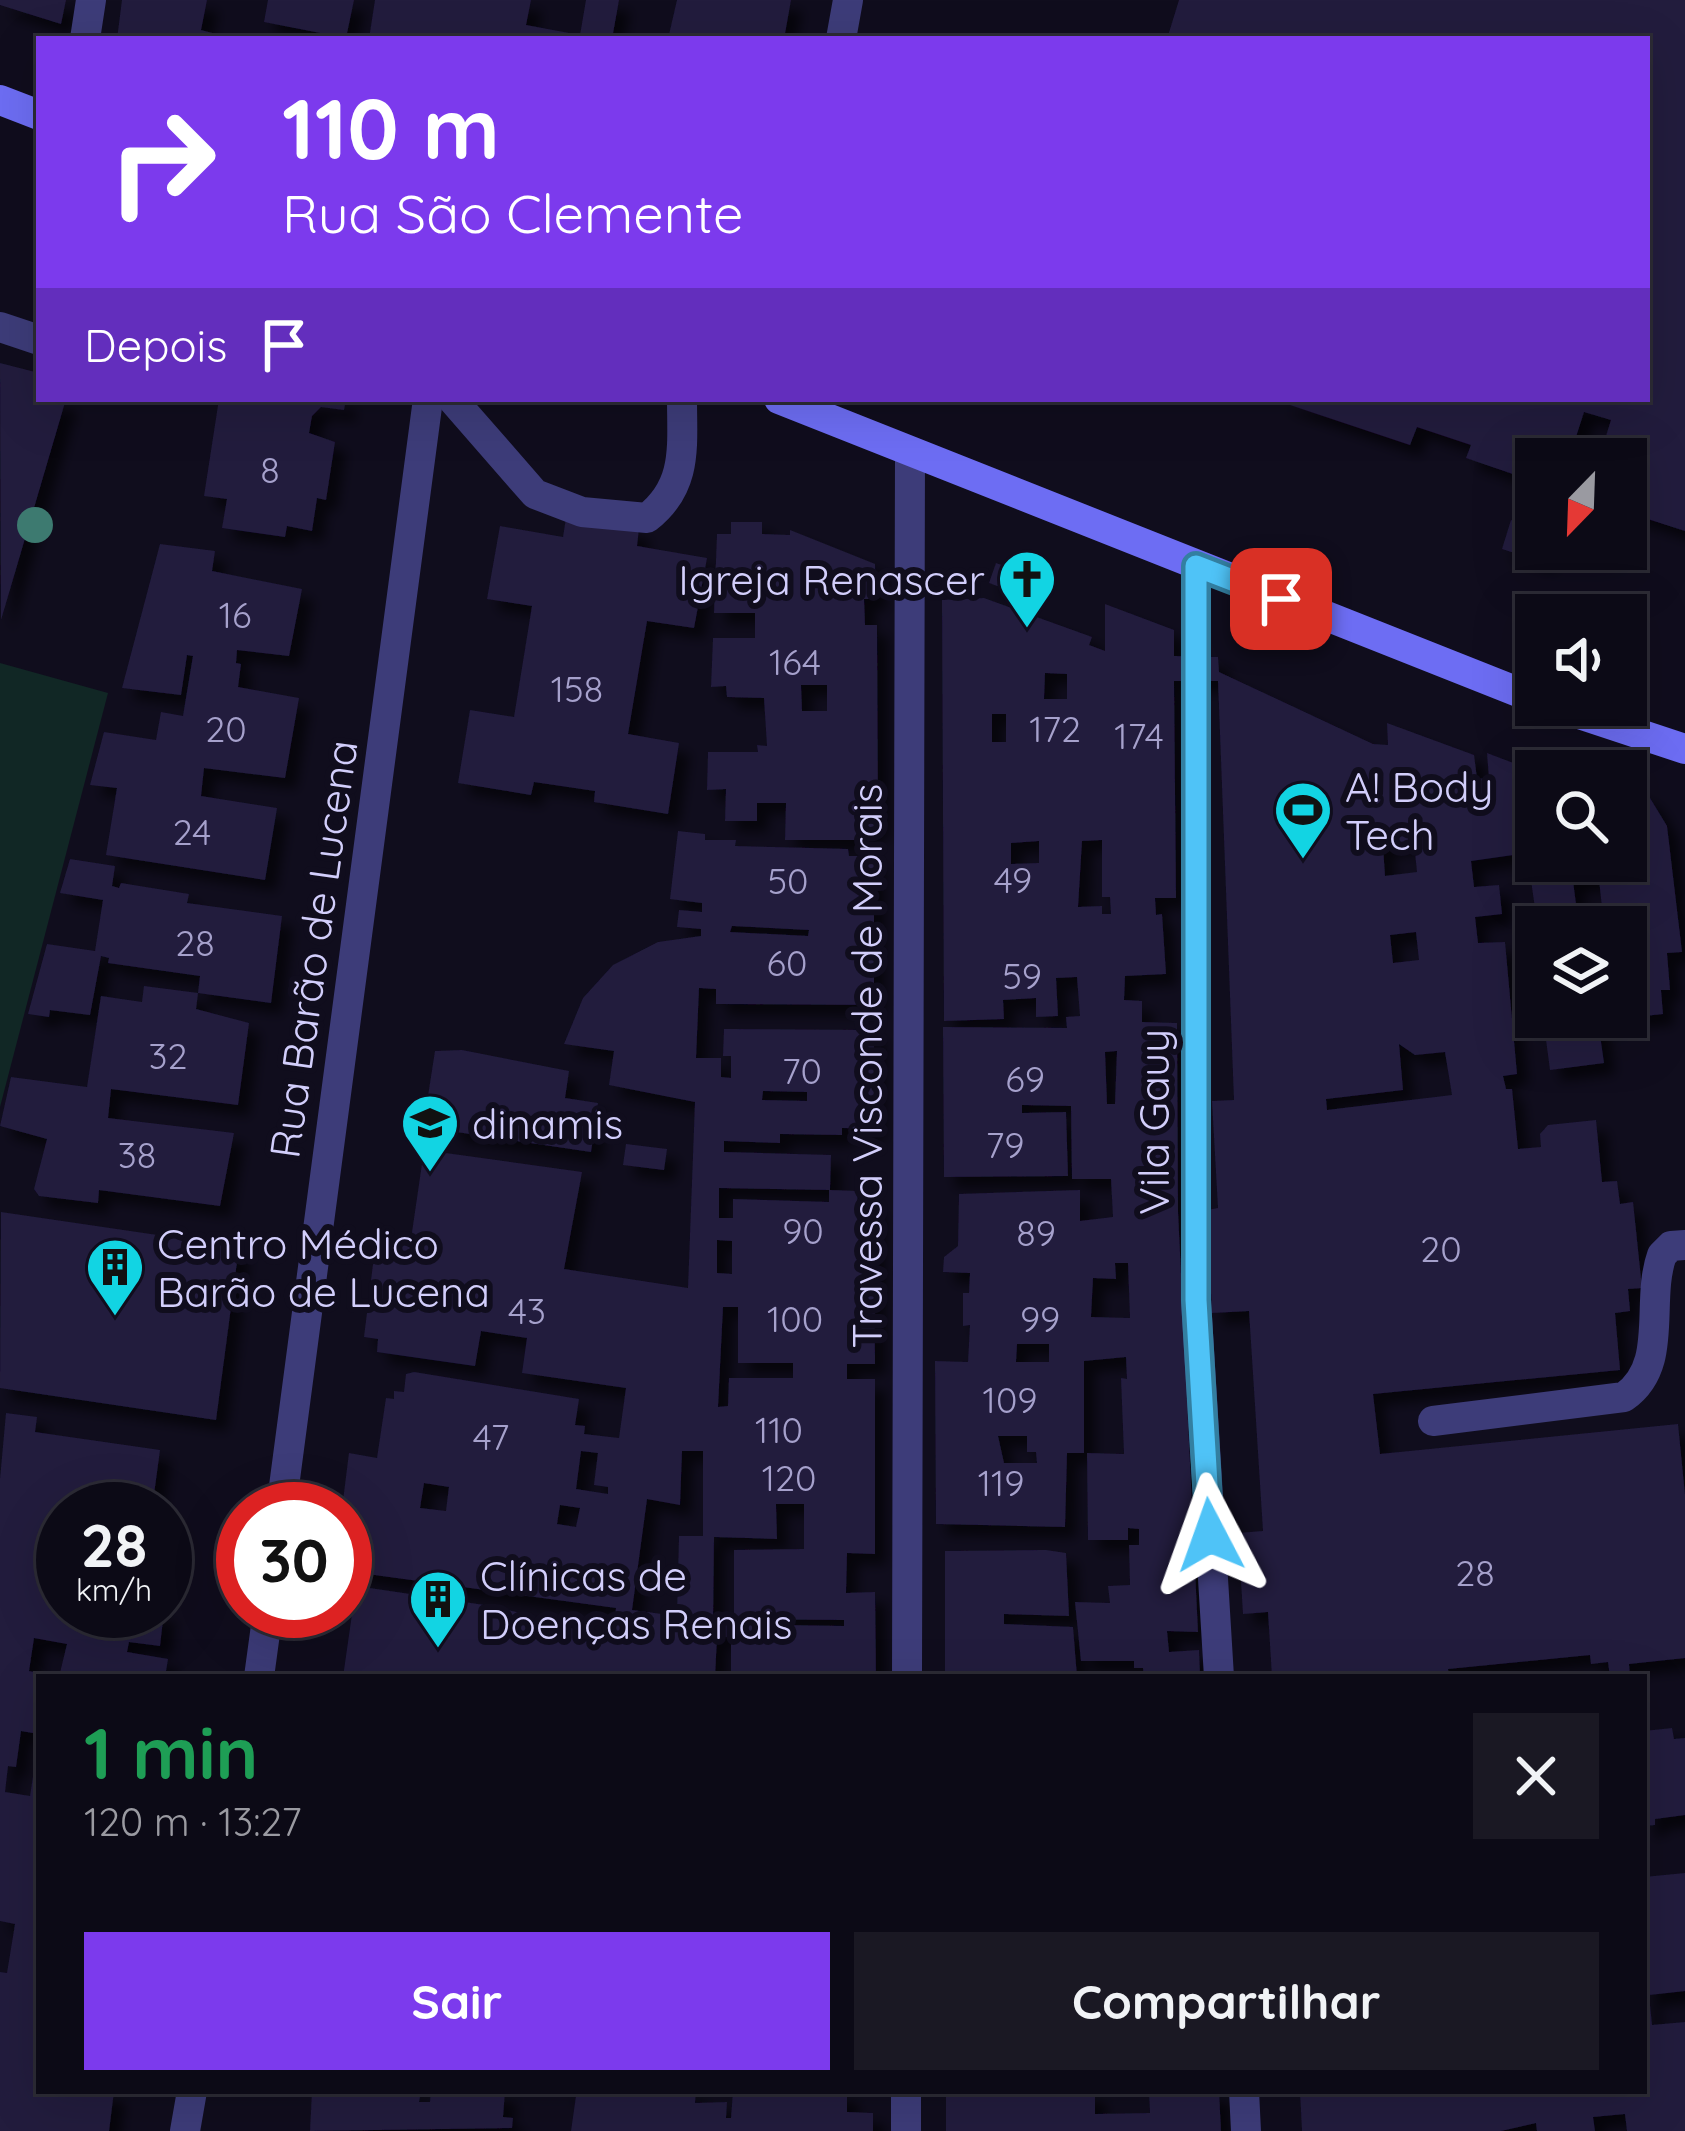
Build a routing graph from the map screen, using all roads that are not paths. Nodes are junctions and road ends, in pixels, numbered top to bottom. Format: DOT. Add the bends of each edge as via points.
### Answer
graph roads {
  1 [pos="92,0"];
  2 [pos="848,0"];
  3 [pos="86,36"];
  4 [pos="842,36"];
  5 [pos="0,100"];
  6 [pos="36,114"];
  7 [pos="0,327"];
  8 [pos="36,339"];
  9 [pos="428,402"];
  10 [pos="455,402"];
  11 [pos="682,402"];
  12 [pos="786,402"];
  13 [pos="910,455"];
  14 [pos="1196,566"];
  15 [pos="1515,691"];
  16 [pos="1615,726"];
  17 [pos="1685,749"];
  18 [pos="1685,1245"];
  19 [pos="1432,1421"];
  20 [pos="285,1482"];
  21 [pos="264,1638"];
  22 [pos="259,1674"];
  23 [pos="907,1674"];
  24 [pos="1219,1674"];
  25 [pos="191,2094"];
  26 [pos="906,2094"];
  27 [pos="1244,2094"];
  28 [pos="185,2131"];
  29 [pos="906,2131"];
  30 [pos="1246,2131"];
  1 -- 3 [label="street"];
  2 -- 4 [label="street"];
  5 -- 6 [label="main road"];
  7 -- 8 [label="street"];
  9 -- 20 [label="street, Rua Barão de Lucena"];
  10 -- 11 [label="street" via="535,494 582,512 647,518 681,475"];
  12 -- 13 [label="main road"];
  13 -- 14 [label="main road"];
  13 -- 23 [label="street, Travessa Visconde de Morais"];
  14 -- 15 [label="main road"];
  14 -- 24 [label="street, Vila Gauy" via="1196,1300"];
  16 -- 17 [label="main road"];
  18 -- 19 [label="street" via="1671,1246 1657,1268 1651,1363 1642,1385 1624,1397"];
  21 -- 22 [label="street"];
  25 -- 28 [label="street"];
  26 -- 29 [label="street"];
  27 -- 30 [label="street"];
}
